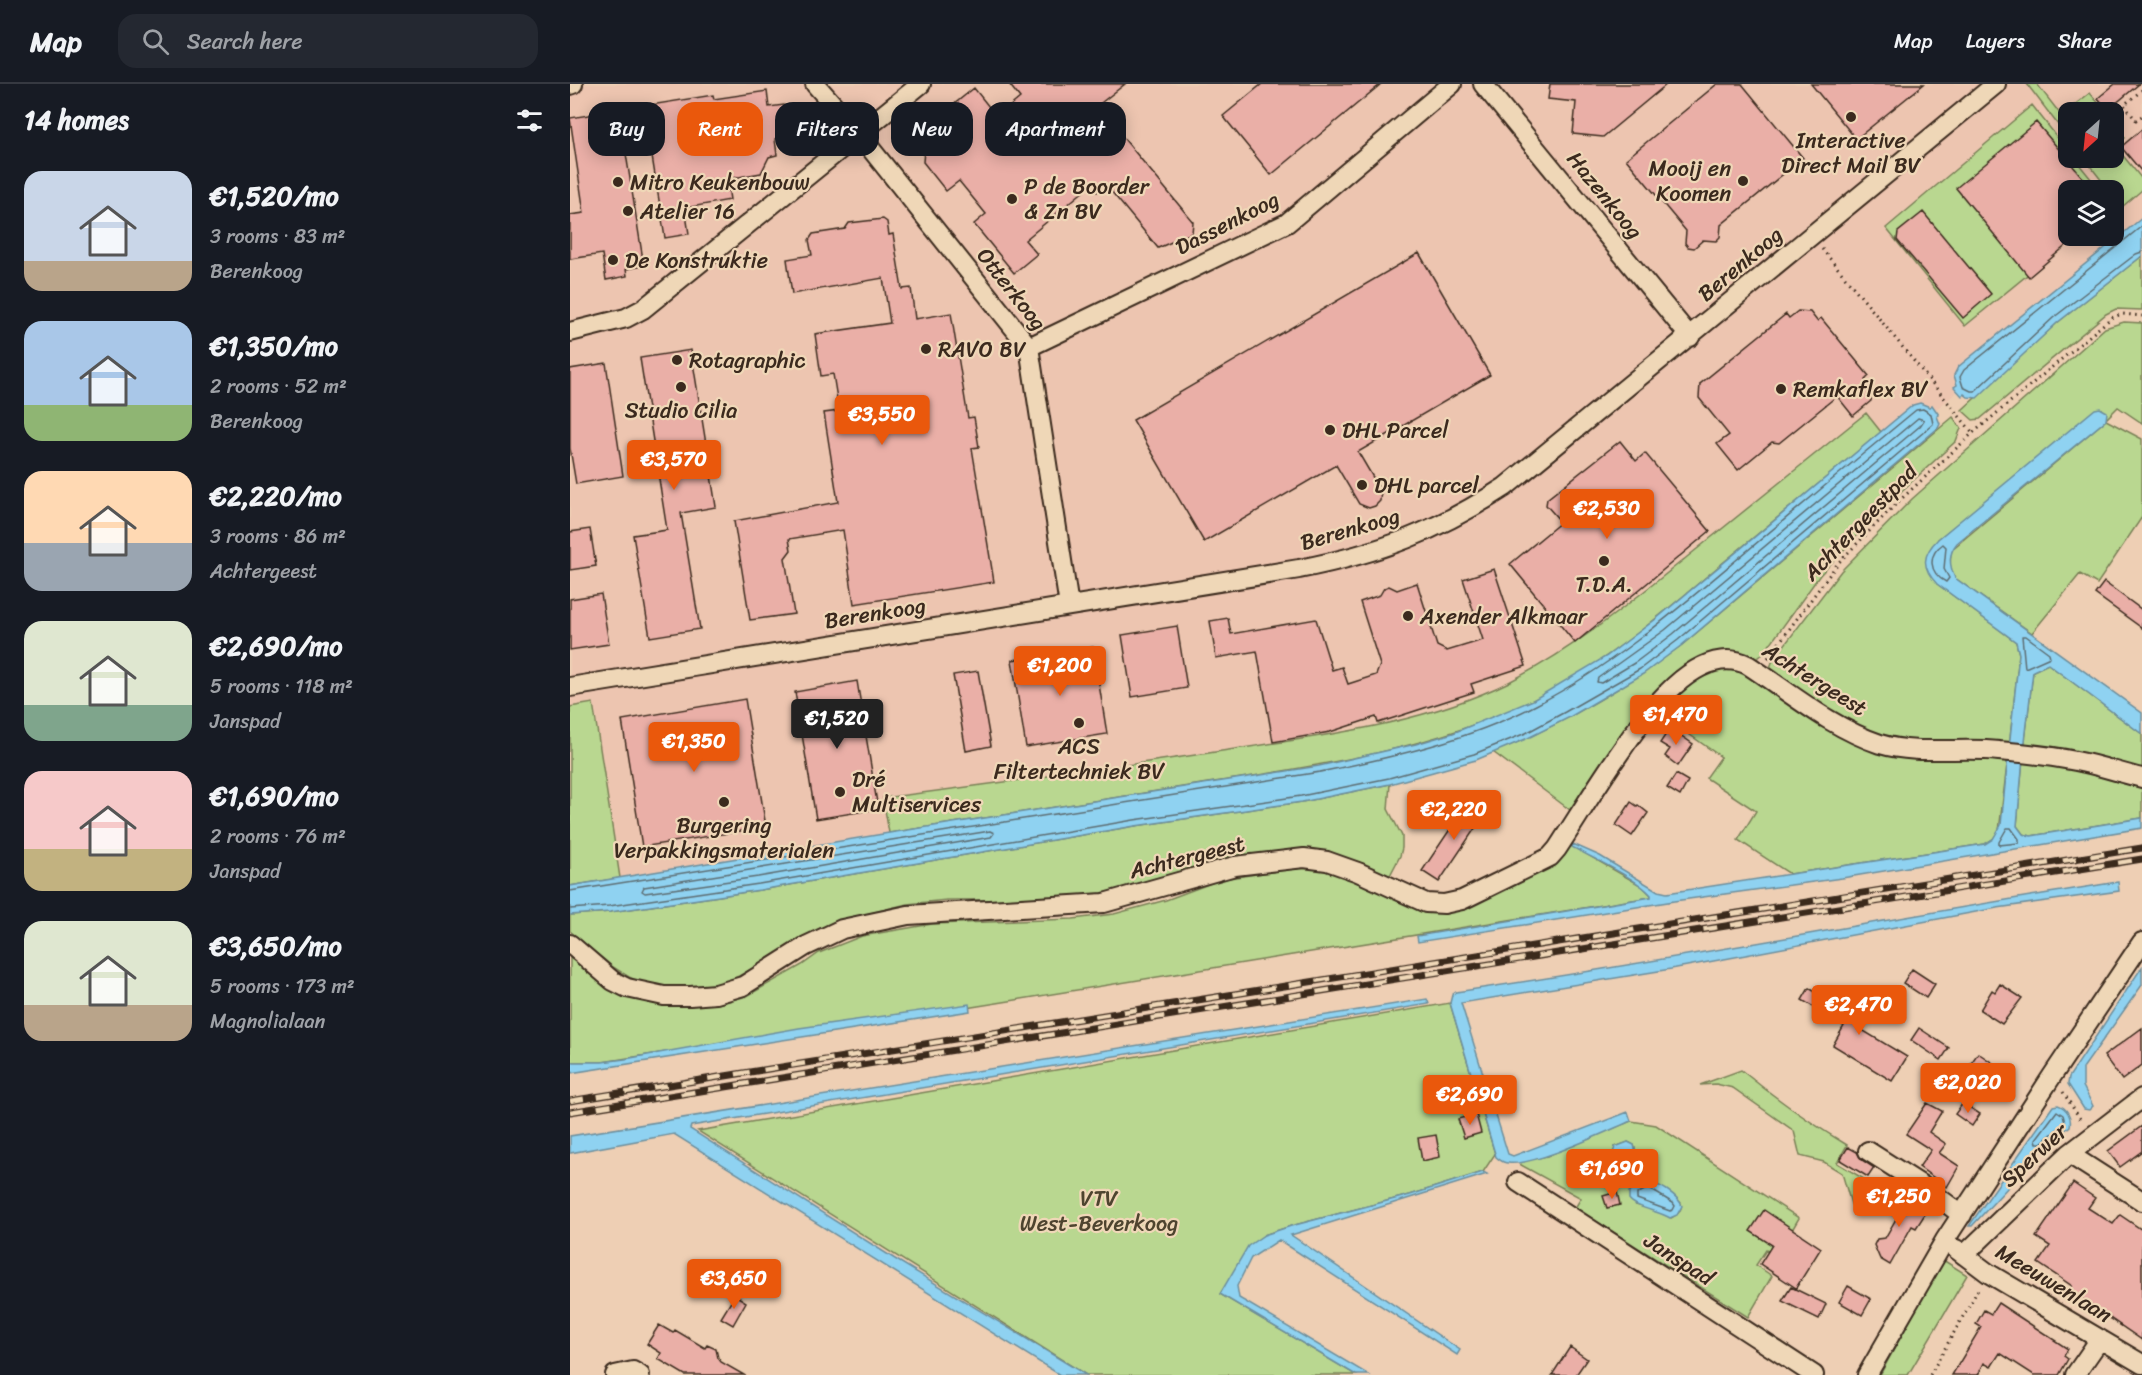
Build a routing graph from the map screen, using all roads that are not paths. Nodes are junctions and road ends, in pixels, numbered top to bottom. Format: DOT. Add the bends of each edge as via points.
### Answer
graph roads {
  1 [pos="815,84"];
  2 [pos="921,84"];
  3 [pos="1452,84"];
  4 [pos="1483,84"];
  5 [pos="1996,84"];
  6 [pos="831,102"];
  7 [pos="879,118"];
  8 [pos="832,156"];
  9 [pos="877,156"];
  10 [pos="570,332"];
  11 [pos="1690,337"];
  12 [pos="1029,347"];
  13 [pos="1069,606"];
  14 [pos="570,687"];
  15 [pos="2142,778"];
  16 [pos="2142,942"];
  17 [pos="570,944"];
  18 [pos="2142,1098"];
  19 [pos="1868,1151"];
  20 [pos="2069,1154"];
  21 [pos="1518,1182"];
  22 [pos="2142,1201"];
  23 [pos="1962,1215"];
  24 [pos="1945,1240"];
  25 [pos="1964,1255"];
  26 [pos="2100,1339"];
  27 [pos="2142,1364"];
  28 [pos="615,1375"];
  29 [pos="640,1375"];
  30 [pos="1814,1375"];
  31 [pos="1867,1375"];
  32 [pos="2075,1375"];
  1 -- 6 [label="street, Otterkoog"];
  2 -- 7 [label="street"];
  3 -- 12 [label="street, Dassenkoog" via="1287,223"];
  4 -- 11 [label="street, Hazenkoog"];
  5 -- 11 [label="street, Berenkoog"];
  8 -- 10 [label="street" via="643,309 626,318"];
  9 -- 12 [label="street, Otterkoog"];
  11 -- 13 [label="street, Berenkoog" via="1505,487 1426,532 1337,561"];
  12 -- 13 [label="street, Otterkoog"];
  13 -- 14 [label="street, Berenkoog"];
  15 -- 17 [label="street, Achtergeest" via="2034,755 1883,745 1846,731 1739,661 1718,660 1679,681 1646,715 1550,857 1454,903 1426,903 1327,861 1304,858 1258,863 1104,903 908,915 842,929 806,946 743,986 690,996 664,996 627,988 613,981"];
  16 -- 23 [label="street"];
  18 -- 20 [label="street, Sperwer"];
  19 -- 23 [label="street"];
  20 -- 22 [label="street"];
  20 -- 25 [label="street, Sperwer"];
  21 -- 30 [label="street, Janspad"];
  23 -- 24 [label="street"];
  24 -- 25 [label="street, Meeuwenlaan"];
  24 -- 31 [label="street"];
  25 -- 26 [label="street, Meeuwenlaan"];
  26 -- 27 [label="street, Meeuwenlaan"];
  26 -- 32 [label="street"];
  28 -- 29 [label="street" via="633,1371"];
}
